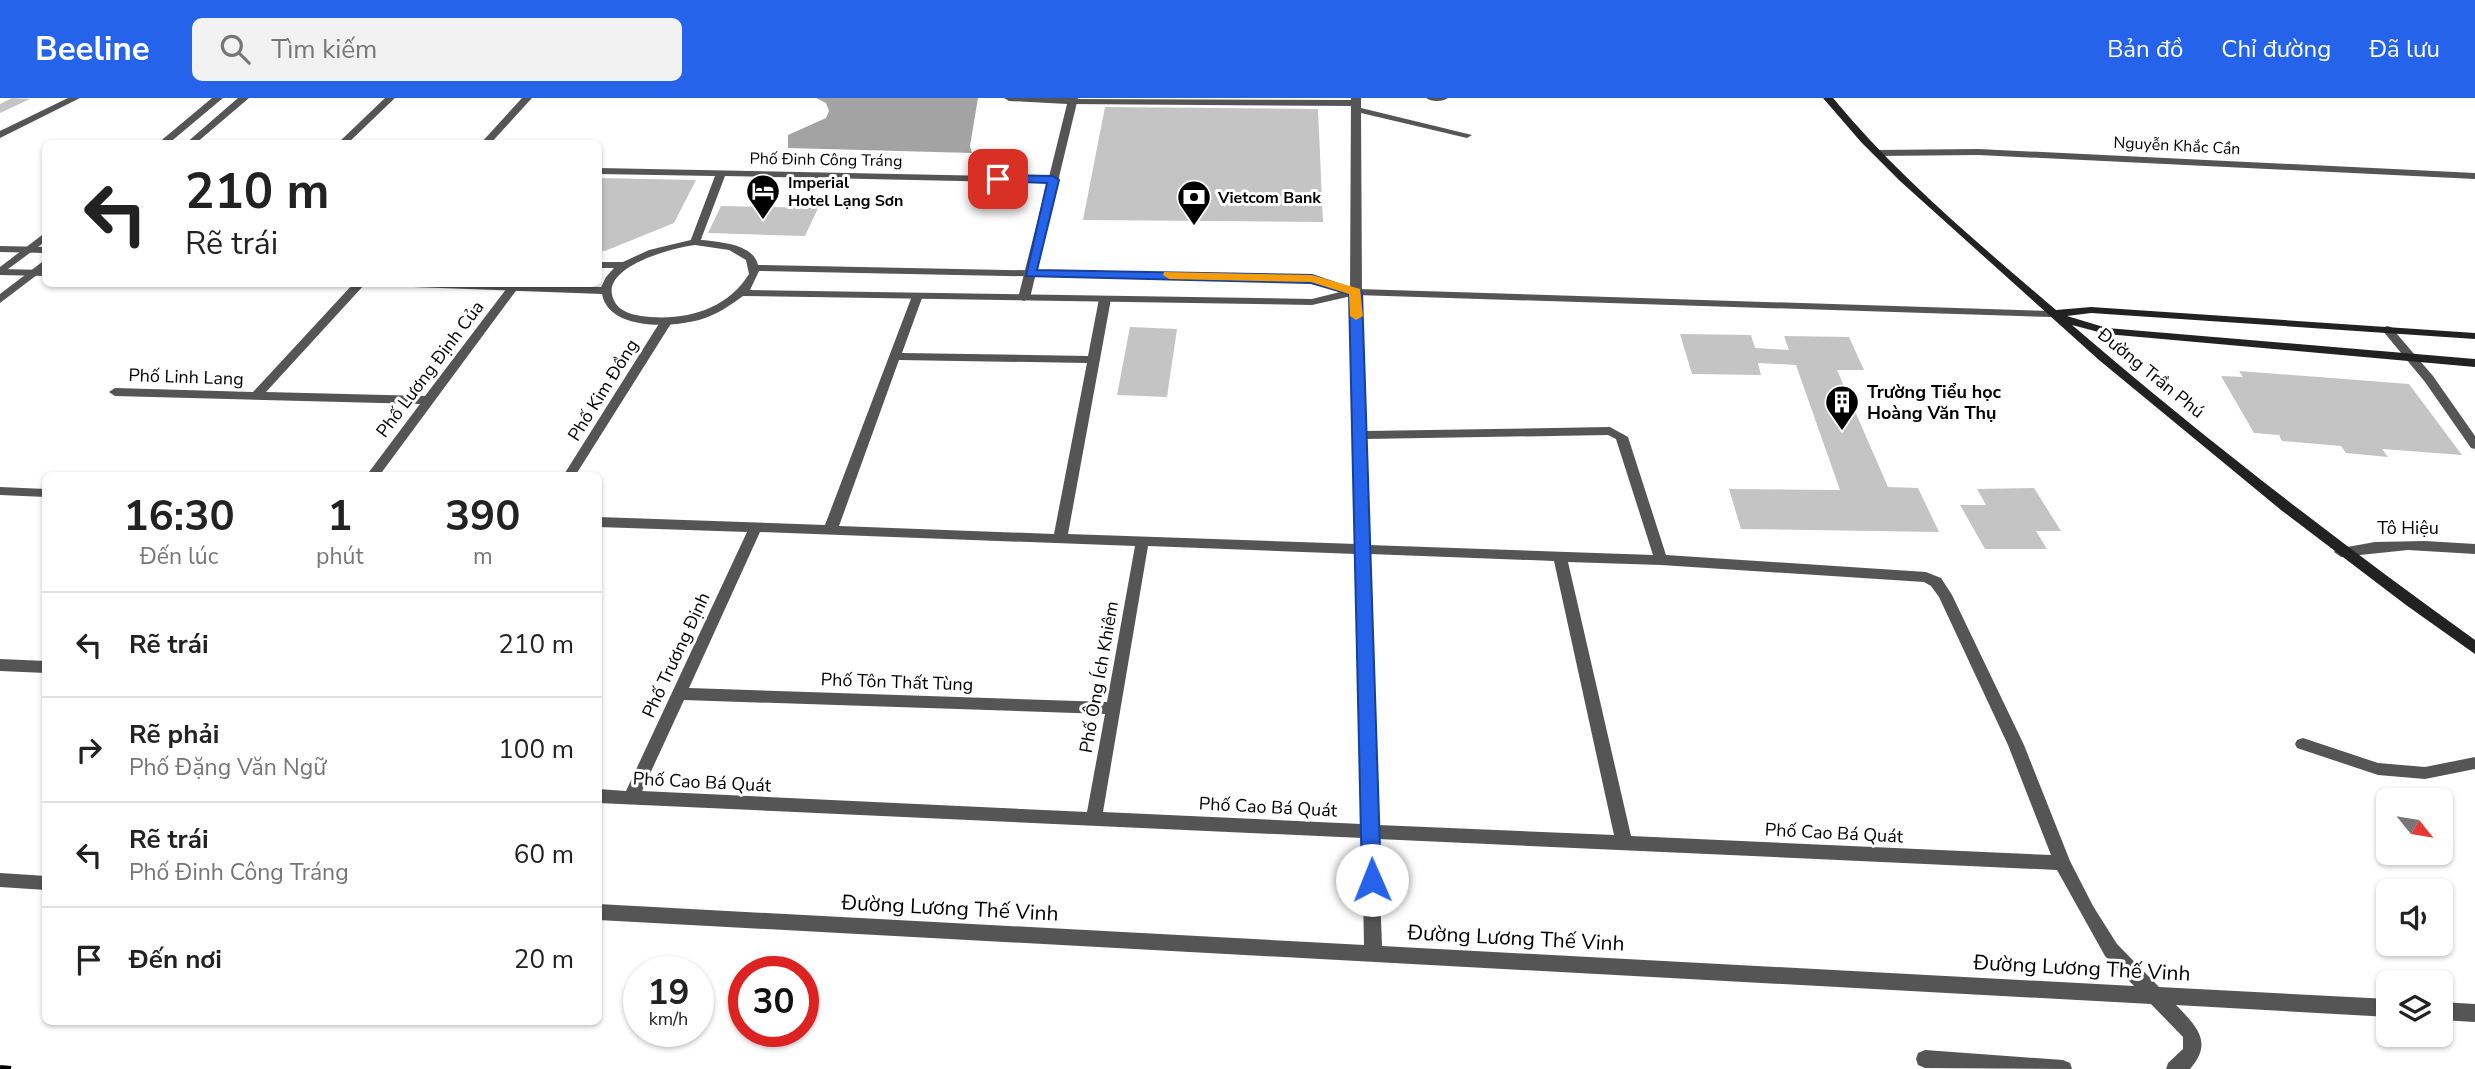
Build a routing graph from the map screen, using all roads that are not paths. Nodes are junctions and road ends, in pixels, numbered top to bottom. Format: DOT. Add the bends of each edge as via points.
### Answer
graph roads {
  1 [pos="75,98"];
  2 [pos="218,98"];
  3 [pos="244,98"];
  4 [pos="390,98"];
  5 [pos="527,98"];
  6 [pos="1009,98"];
  7 [pos="1431,98"];
  8 [pos="1443,98"];
  9 [pos="1828,98"];
  10 [pos="1073,100"];
  11 [pos="1355,103"];
  12 [pos="0,135"];
  13 [pos="1467,135"];
  14 [pos="166,140"];
  15 [pos="194,140"];
  16 [pos="345,140"];
  17 [pos="488,140"];
  18 [pos="1877,153"];
  19 [pos="602,170"];
  20 [pos="721,173"];
  21 [pos="2475,176"];
  22 [pos="1053,180"];
  23 [pos="42,238"];
  24 [pos="695,242"];
  25 [pos="0,249"];
  26 [pos="27,250"];
  27 [pos="42,250"];
  28 [pos="42,265"];
  29 [pos="602,265"];
  30 [pos="624,265"];
  31 [pos="755,268"];
  32 [pos="0,272"];
  33 [pos="33,272"];
  34 [pos="42,273"];
  35 [pos="1030,273"];
  36 [pos="1199,275"];
  37 [pos="356,287"];
  38 [pos="513,287"];
  39 [pos="551,287"];
  40 [pos="607,290"];
  41 [pos="1356,292"];
  42 [pos="744,293"];
  43 [pos="916,298"];
  44 [pos="1024,298"];
  45 [pos="1105,299"];
  46 [pos="0,300"];
  47 [pos="1196,300"];
  48 [pos="2051,314"];
  49 [pos="666,322"];
  50 [pos="2387,329"];
  51 [pos="2475,336"];
  52 [pos="897,356"];
  53 [pos="2412,359"];
  54 [pos="1093,360"];
  55 [pos="2475,363"];
  56 [pos="115,392"];
  57 [pos="256,396"];
  58 [pos="428,400"];
  59 [pos="1359,435"];
  60 [pos="2475,445"];
  61 [pos="375,472"];
  62 [pos="572,472"];
  63 [pos="0,491"];
  64 [pos="42,494"];
  65 [pos="602,522"];
  66 [pos="755,529"];
  67 [pos="830,531"];
  68 [pos="1060,539"];
  69 [pos="1142,542"];
  70 [pos="2475,549"];
  71 [pos="1363,550"];
  72 [pos="2341,552"];
  73 [pos="1560,557"];
  74 [pos="1661,561"];
  75 [pos="2475,648"];
  76 [pos="0,665"];
  77 [pos="42,667"];
  78 [pos="679,694"];
  79 [pos="1113,708"];
  80 [pos="2303,744"];
  81 [pos="2475,763"];
  82 [pos="602,796"];
  83 [pos="631,798"];
  84 [pos="1094,819"];
  85 [pos="1371,831"];
  86 [pos="1623,843"];
  87 [pos="2062,863"];
  88 [pos="0,880"];
  89 [pos="42,883"];
  90 [pos="602,912"];
  91 [pos="1373,953"];
  92 [pos="2153,994"];
  93 [pos="2376,1007"];
  94 [pos="2453,1012"];
  95 [pos="2475,1013"];
  96 [pos="1925,1059"];
  97 [pos="2063,1069"];
  98 [pos="2175,1069"];
  1 -- 12 [label="street"];
  2 -- 14 [label="street"];
  3 -- 15 [label="street"];
  4 -- 16 [label="street"];
  5 -- 17 [label="street"];
  6 -- 10 [label="street"];
  7 -- 8 [label="street"];
  9 -- 18 [label="main road, Đường Trần Phú"];
  10 -- 11 [label="street"];
  10 -- 22 [label="street"];
  11 -- 13 [label="street"];
  11 -- 41 [label="street"];
  18 -- 21 [label="street, Nguyễn Khắc Cần" via="1978,152"];
  18 -- 48 [label="main road, Đường Trần Phú"];
  19 -- 20 [label="street, Phố Đinh Công Tráng"];
  20 -- 22 [label="street, Phố Đinh Công Tráng"];
  20 -- 24 [label="street"];
  22 -- 35 [label="street"];
  23 -- 26 [label="street"];
  24 -- 30 [label="street" via="657,249"];
  24 -- 31 [label="street" via="736,248 749,256"];
  25 -- 26 [label="street"];
  26 -- 27 [label="street"];
  26 -- 32 [label="street"];
  28 -- 33 [label="street"];
  29 -- 30 [label="street"];
  30 -- 40 [label="street"];
  31 -- 35 [label="street"];
  31 -- 42 [label="street"];
  32 -- 33 [label="street"];
  33 -- 34 [label="street"];
  33 -- 46 [label="street"];
  35 -- 36 [label="street"];
  35 -- 44 [label="street"];
  36 -- 41 [label="street" via="1312,279"];
  36 -- 47 [label="street"];
  37 -- 57 [label="street, Phố Linh Lang"];
  38 -- 58 [label="street, Phố Lương Định Của"];
  39 -- 40 [label="street"];
  40 -- 49 [label="street" via="609,301 623,314"];
  41 -- 47 [label="street" via="1312,302"];
  41 -- 48 [label="street"];
  41 -- 59 [label="street"];
  42 -- 43 [label="street"];
  42 -- 49 [label="street" via="711,313"];
  43 -- 44 [label="street"];
  43 -- 52 [label="street"];
  44 -- 45 [label="street"];
  45 -- 47 [label="street"];
  45 -- 54 [label="street"];
  48 -- 50 [label="main road" via="2091,310"];
  48 -- 53 [label="main road" via="2106,331"];
  48 -- 72 [label="main road, Đường Trần Phú"];
  49 -- 62 [label="street, Phố Kim Đồng"];
  50 -- 51 [label="main road"];
  50 -- 53 [label="street"];
  52 -- 54 [label="street"];
  52 -- 67 [label="street"];
  53 -- 55 [label="main road"];
  53 -- 60 [label="street"];
  54 -- 68 [label="street"];
  56 -- 57 [label="street, Phố Linh Lang"];
  57 -- 58 [label="street, Phố Linh Lang"];
  58 -- 61 [label="street, Phố Lương Định Của"];
  59 -- 71 [label="street"];
  59 -- 74 [label="street" via="1619,434"];
  63 -- 64 [label="street"];
  65 -- 66 [label="street"];
  66 -- 67 [label="street"];
  66 -- 78 [label="street, Phố Trương Định"];
  67 -- 68 [label="street"];
  68 -- 69 [label="street"];
  69 -- 71 [label="street"];
  69 -- 79 [label="street, Phố Ông Ích Khiêm"];
  70 -- 72 [label="street, Tô Hiệu" via="2376,545"];
  71 -- 73 [label="street"];
  71 -- 85 [label="street"];
  72 -- 75 [label="main road, Đường Trần Phú"];
  73 -- 74 [label="street"];
  73 -- 86 [label="street"];
  74 -- 87 [label="street" via="1926,577 1936,582 2015,745"];
  76 -- 77 [label="street"];
  78 -- 79 [label="street, Phố Tôn Thất Tùng"];
  78 -- 83 [label="street, Phố Trương Định"];
  79 -- 84 [label="street, Phố Ông Ích Khiêm"];
  80 -- 81 [label="street" via="2378,769 2424,773"];
  82 -- 83 [label="street, Phố Cao Bá Quát"];
  83 -- 84 [label="street, Phố Cao Bá Quát"];
  84 -- 85 [label="street, Phố Cao Bá Quát"];
  85 -- 86 [label="street, Phố Cao Bá Quát"];
  85 -- 91 [label="street"];
  86 -- 87 [label="street, Phố Cao Bá Quát"];
  87 -- 92 [label="street" via="2110,950"];
  88 -- 89 [label="street"];
  90 -- 91 [label="street, Đường Lương Thế Vinh"];
  91 -- 92 [label="street, Đường Lương Thế Vinh"];
  92 -- 93 [label="street, Đường Lương Thế Vinh"];
  92 -- 98 [label="street" via="2191,1032 2192,1052"];
  94 -- 95 [label="street"];
  96 -- 97 [label="street"];
}
